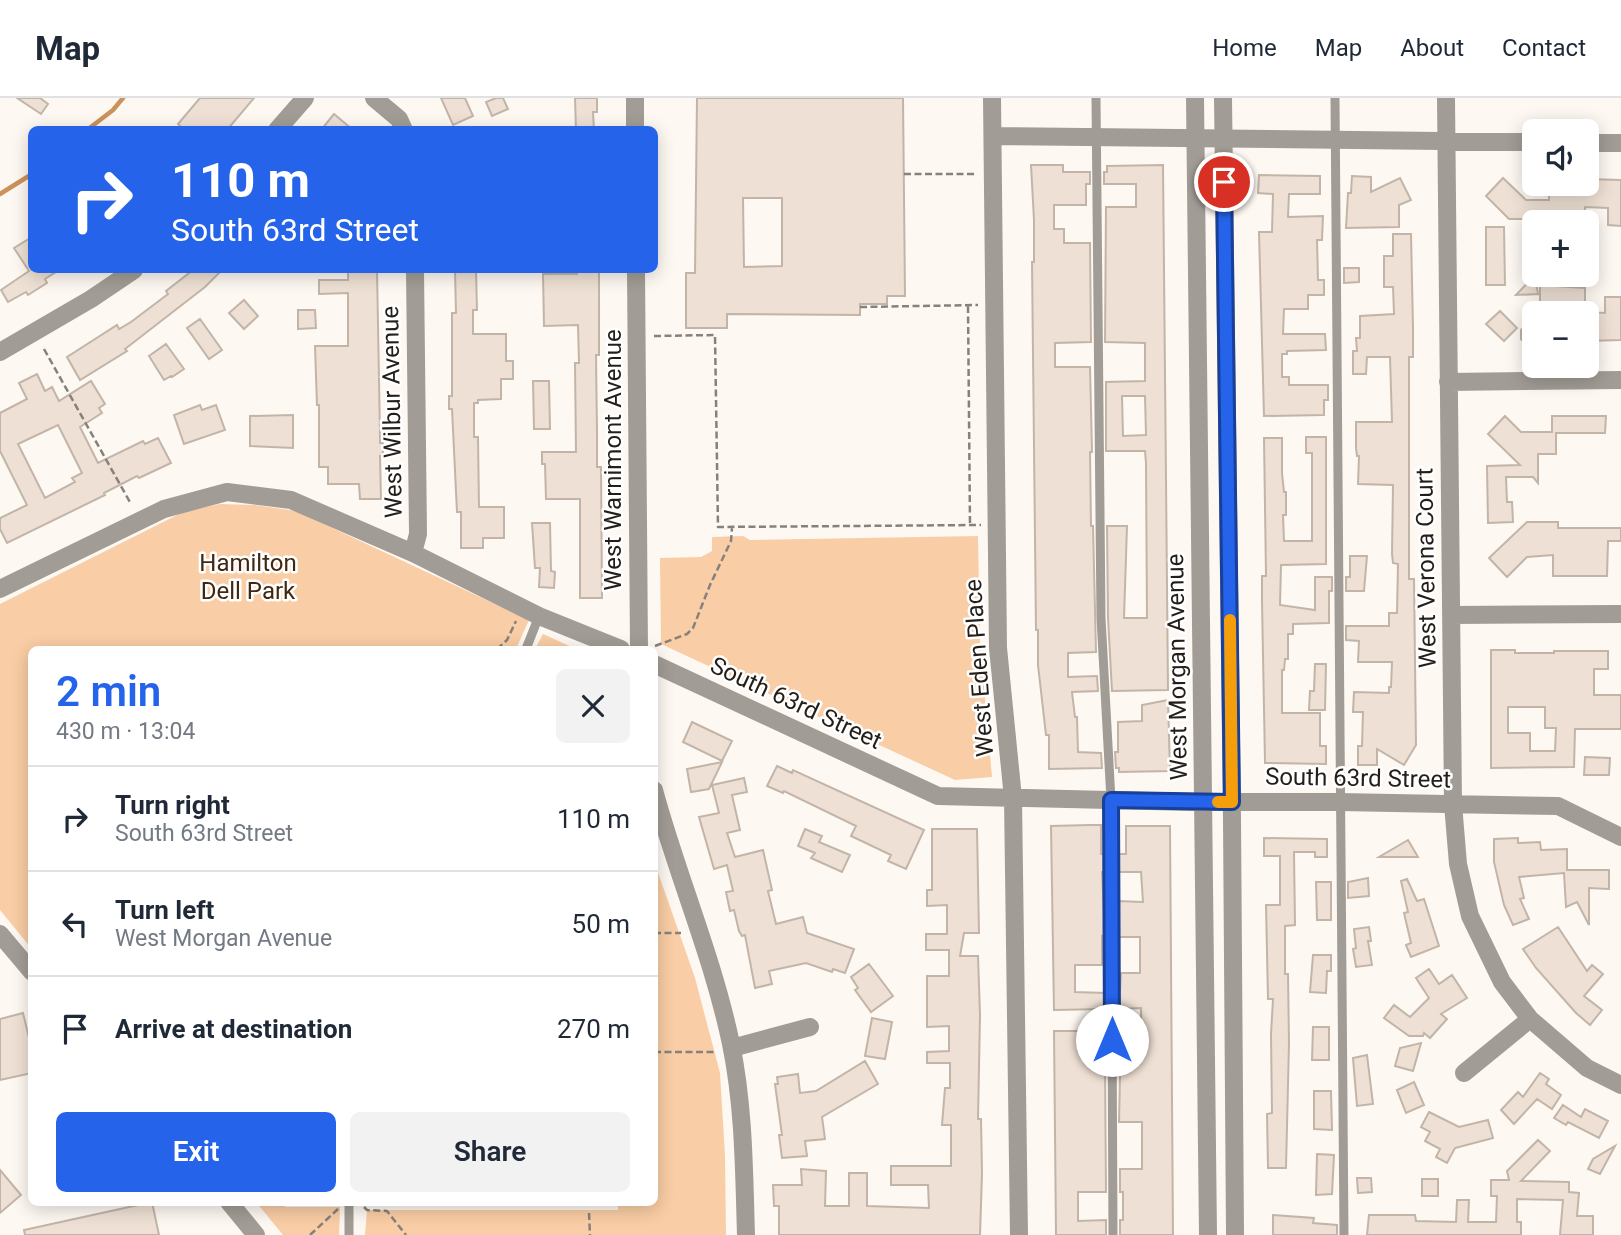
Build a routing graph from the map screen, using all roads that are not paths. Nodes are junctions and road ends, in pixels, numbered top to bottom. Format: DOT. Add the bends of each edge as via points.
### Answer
graph roads {
  1 [pos="304,98"];
  2 [pos="374,98"];
  3 [pos="635,98"];
  4 [pos="992,98"];
  5 [pos="1096,98"];
  6 [pos="1195,98"];
  7 [pos="1223,98"];
  8 [pos="1335,98"];
  9 [pos="1446,98"];
  10 [pos="280,126"];
  11 [pos="402,126"];
  12 [pos="635,126"];
  13 [pos="993,136"];
  14 [pos="1096,137"];
  15 [pos="1195,138"];
  16 [pos="1223,139"];
  17 [pos="1335,140"];
  18 [pos="1446,141"];
  19 [pos="1522,142"];
  20 [pos="1599,143"];
  21 [pos="1621,143"];
  22 [pos="130,273"];
  23 [pos="415,273"];
  24 [pos="636,273"];
  25 [pos="0,352"];
  26 [pos="1621,380"];
  27 [pos="1448,382"];
  28 [pos="1199,468"];
  29 [pos="1228,468"];
  30 [pos="414,554"];
  31 [pos="0,589"];
  32 [pos="1621,614"];
  33 [pos="1451,615"];
  34 [pos="539,616"];
  35 [pos="527,646"];
  36 [pos="614,646"];
  37 [pos="650,646"];
  38 [pos="658,657"];
  39 [pos="1013,798"];
  40 [pos="1111,800"];
  41 [pos="1203,802"];
  42 [pos="1232,802"];
  43 [pos="1339,802"];
  44 [pos="1453,804"];
  45 [pos="658,805"];
  46 [pos="1621,836"];
  47 [pos="0,934"];
  48 [pos="28,967"];
  49 [pos="1530,1020"];
  50 [pos="810,1027"];
  51 [pos="725,1050"];
  52 [pos="1464,1073"];
  53 [pos="1621,1084"];
  54 [pos="232,1206"];
  55 [pos="345,1206"];
  56 [pos="256,1235"];
  57 [pos="349,1235"];
  58 [pos="746,1235"];
  59 [pos="1019,1235"];
  60 [pos="1114,1235"];
  61 [pos="1208,1235"];
  62 [pos="1235,1235"];
  63 [pos="1344,1235"];
  1 -- 10 [label="street"];
  2 -- 11 [label="street"];
  3 -- 12 [label="street"];
  4 -- 13 [label="street, West Eden Place"];
  5 -- 14 [label="lane"];
  6 -- 15 [label="street, West Morgan Avenue"];
  7 -- 16 [label="street"];
  8 -- 17 [label="lane"];
  9 -- 18 [label="street, West Verona Court"];
  13 -- 14 [label="street"];
  13 -- 39 [label="street, West Eden Place" via="998,648"];
  14 -- 15 [label="street"];
  14 -- 40 [label="lane" via="1101,618"];
  15 -- 16 [label="street"];
  15 -- 28 [label="street, West Morgan Avenue"];
  16 -- 17 [label="street"];
  16 -- 29 [label="street"];
  17 -- 18 [label="street"];
  17 -- 43 [label="lane"];
  18 -- 19 [label="street"];
  18 -- 27 [label="street, West Verona Court"];
  20 -- 21 [label="street"];
  22 -- 25 [label="street"];
  23 -- 30 [label="street, West Wilbur Avenue" via="418,534"];
  24 -- 37 [label="street, West Warnimont Avenue"];
  26 -- 27 [label="street"];
  27 -- 33 [label="street, West Verona Court"];
  28 -- 29 [label="street"];
  28 -- 41 [label="street, West Morgan Avenue"];
  29 -- 42 [label="street"];
  30 -- 31 [label="street" via="291,500 227,492 164,509"];
  30 -- 34 [label="street"];
  32 -- 33 [label="street"];
  33 -- 44 [label="street, West Verona Court"];
  34 -- 35 [label="lane"];
  34 -- 36 [label="street"];
  38 -- 39 [label="street, South 63rd Street" via="938,796"];
  39 -- 40 [label="street, South 63rd Street"];
  39 -- 59 [label="street, West Eden Place"];
  40 -- 41 [label="street, South 63rd Street"];
  40 -- 60 [label="lane"];
  41 -- 42 [label="street, South 63rd Street"];
  41 -- 61 [label="street, West Morgan Avenue"];
  42 -- 43 [label="street, South 63rd Street"];
  42 -- 62 [label="street"];
  43 -- 44 [label="street, South 63rd Street"];
  43 -- 63 [label="lane"];
  44 -- 46 [label="street, South 63rd Street" via="1558,806"];
  44 -- 49 [label="street, West Verona Court" via="1458,864 1470,916 1502,982"];
  45 -- 51 [label="street" via="712,967"];
  47 -- 48 [label="street"];
  49 -- 52 [label="street"];
  49 -- 53 [label="street, West Verona Court" via="1587,1068"];
  50 -- 51 [label="street"];
  51 -- 58 [label="street" via="743,1119"];
  54 -- 56 [label="street"];
  55 -- 57 [label="lane"];
}
